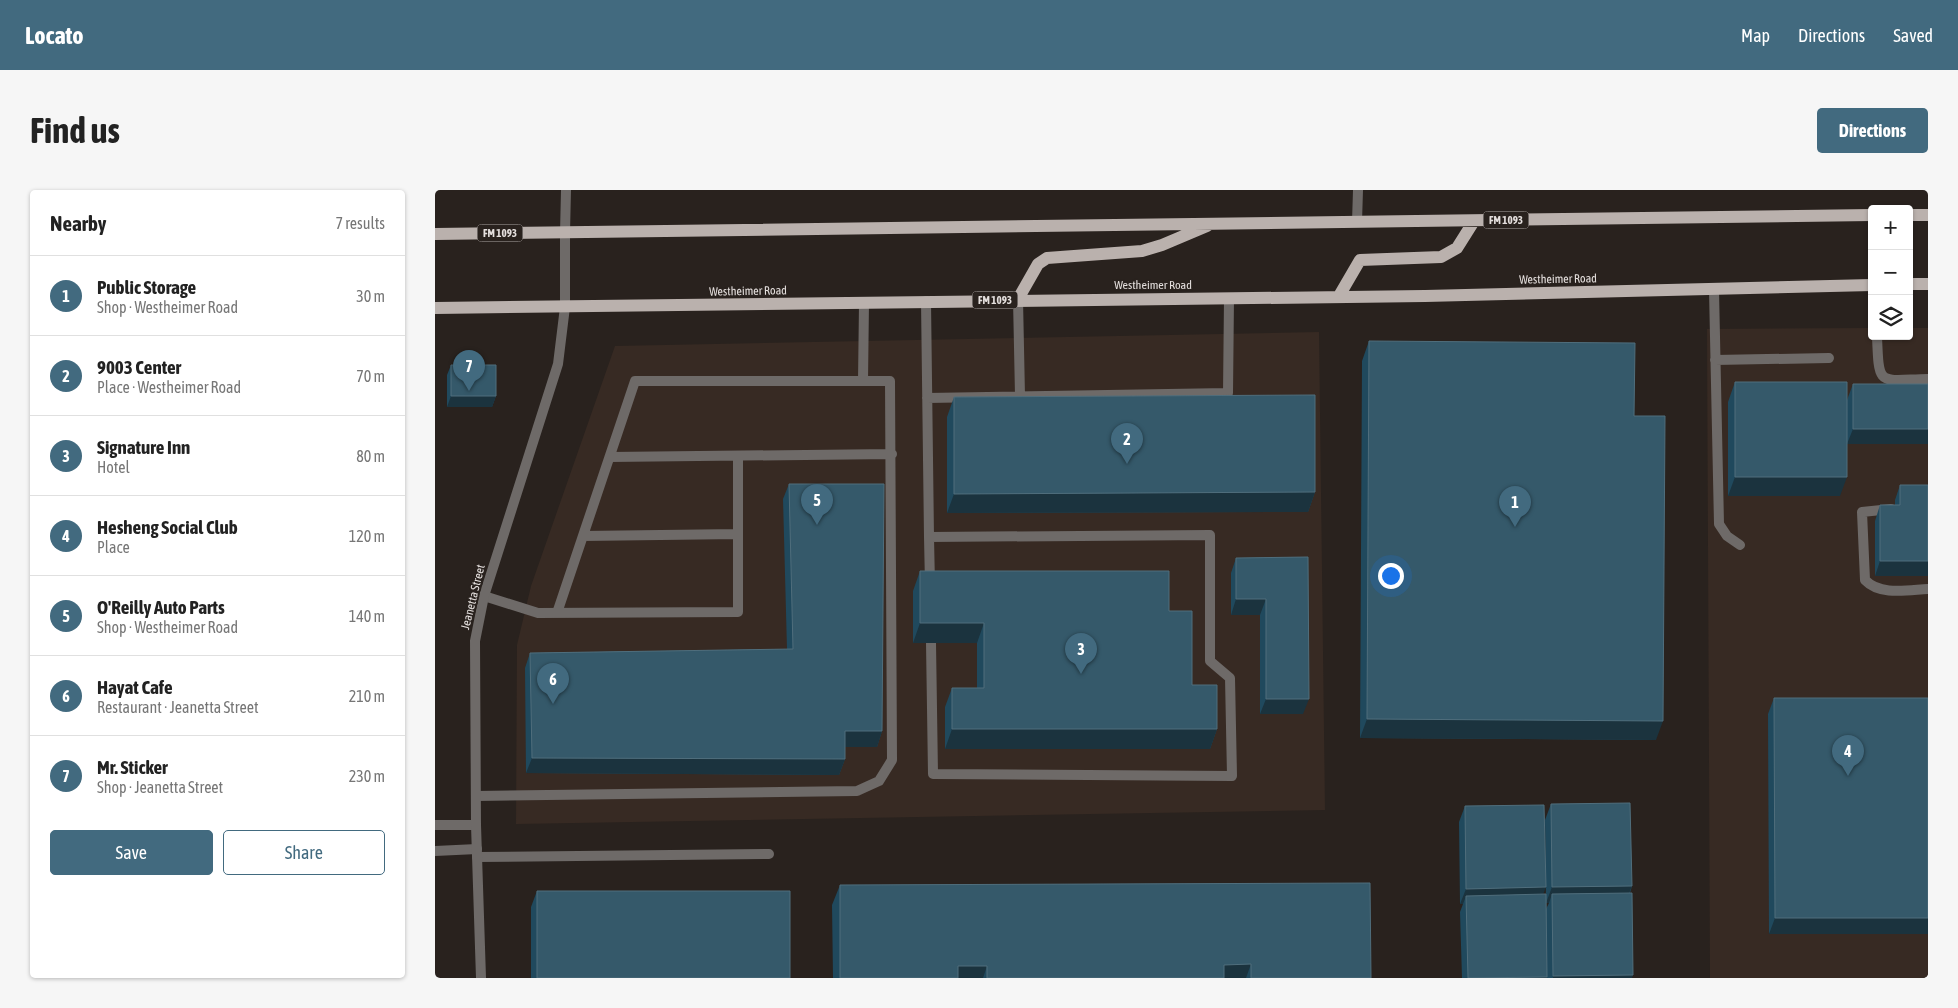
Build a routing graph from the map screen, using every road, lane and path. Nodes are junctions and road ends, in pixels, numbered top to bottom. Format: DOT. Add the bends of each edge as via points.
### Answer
graph roads {
  1 [pos="566,190"];
  2 [pos="1358,190"];
  3 [pos="1868,215"];
  4 [pos="1913,215"];
  5 [pos="1928,215"];
  6 [pos="1474,221"];
  7 [pos="1357,222"];
  8 [pos="1214,223"];
  9 [pos="565,233"];
  10 [pos="435,234"];
  11 [pos="1913,284"];
  12 [pos="1928,284"];
  13 [pos="1868,285"];
  14 [pos="1713,290"];
  15 [pos="1339,296"];
  16 [pos="1229,298"];
  17 [pos="1018,299"];
  18 [pos="926,301"];
  19 [pos="864,303"];
  20 [pos="565,307"];
  21 [pos="435,308"];
  22 [pos="1877,340"];
  23 [pos="1829,358"];
  24 [pos="1715,360"];
  25 [pos="1928,379"];
  26 [pos="863,381"];
  27 [pos="1020,396"];
  28 [pos="927,398"];
  29 [pos="892,454"];
  30 [pos="738,456"];
  31 [pos="610,457"];
  32 [pos="1895,509"];
  33 [pos="738,534"];
  34 [pos="583,536"];
  35 [pos="929,536"];
  36 [pos="1740,545"];
  37 [pos="1928,589"];
  38 [pos="930,591"];
  39 [pos="484,596"];
  40 [pos="557,613"];
  41 [pos="931,643"];
  42 [pos="477,796"];
  43 [pos="435,825"];
  44 [pos="476,825"];
  45 [pos="435,851"];
  46 [pos="477,853"];
  47 [pos="769,854"];
  48 [pos="481,978"];
  1 -- 9 [label="street, Jeanetta Street"];
  2 -- 7 [label="street"];
  3 -- 6 [label="main road, FM 1093"];
  4 -- 5 [label="main road"];
  6 -- 7 [label="main road, FM 1093"];
  6 -- 15 [label="main road" via="1457,248 1441,257 1360,260"];
  7 -- 8 [label="main road, FM 1093"];
  8 -- 9 [label="main road, FM 1093"];
  8 -- 17 [label="main road" via="1162,245 1123,254 1047,258 1038,264"];
  9 -- 10 [label="main road, FM 1093"];
  9 -- 20 [label="street, Jeanetta Street"];
  11 -- 12 [label="main road"];
  13 -- 14 [label="main road, Westheimer Road / FM 1093"];
  14 -- 15 [label="main road, Westheimer Road / FM 1093"];
  14 -- 24 [label="street"];
  15 -- 16 [label="main road, Westheimer Road / FM 1093"];
  16 -- 17 [label="main road, Westheimer Road / FM 1093"];
  16 -- 27 [label="street" via="1228,393"];
  17 -- 18 [label="main road, Westheimer Road / FM 1093"];
  17 -- 27 [label="street"];
  18 -- 19 [label="main road, Westheimer Road / FM 1093"];
  18 -- 28 [label="street"];
  19 -- 20 [label="main road, Westheimer Road / FM 1093"];
  19 -- 26 [label="street"];
  20 -- 21 [label="main road, Westheimer Road / FM 1093"];
  20 -- 39 [label="street, Jeanetta Street" via="558,364"];
  22 -- 25 [label="street" via="1881,376 1887,380"];
  23 -- 24 [label="street"];
  24 -- 36 [label="street" via="1719,524 1727,536"];
  26 -- 29 [label="street" via="890,381"];
  26 -- 31 [label="street" via="635,381"];
  27 -- 28 [label="street"];
  28 -- 35 [label="street"];
  29 -- 30 [label="street"];
  29 -- 42 [label="street" via="892,760 879,781 857,791"];
  30 -- 31 [label="street"];
  30 -- 33 [label="street"];
  31 -- 34 [label="street"];
  32 -- 37 [label="street" via="1862,512 1865,580 1872,586 1887,590"];
  33 -- 34 [label="street"];
  33 -- 40 [label="street" via="738,612"];
  34 -- 40 [label="street"];
  35 -- 38 [label="street"];
  35 -- 41 [label="street" via="1210,535 1211,662 1229,678 1232,776 933,774"];
  39 -- 40 [label="street" via="538,613"];
  39 -- 42 [label="street, Jeanetta Street" via="475,641"];
  42 -- 44 [label="street, Jeanetta Street"];
  43 -- 44 [label="street"];
  44 -- 46 [label="street, Jeanetta Street"];
  45 -- 46 [label="street"];
  46 -- 47 [label="street"];
  46 -- 48 [label="street, Jeanetta Street"];
}
